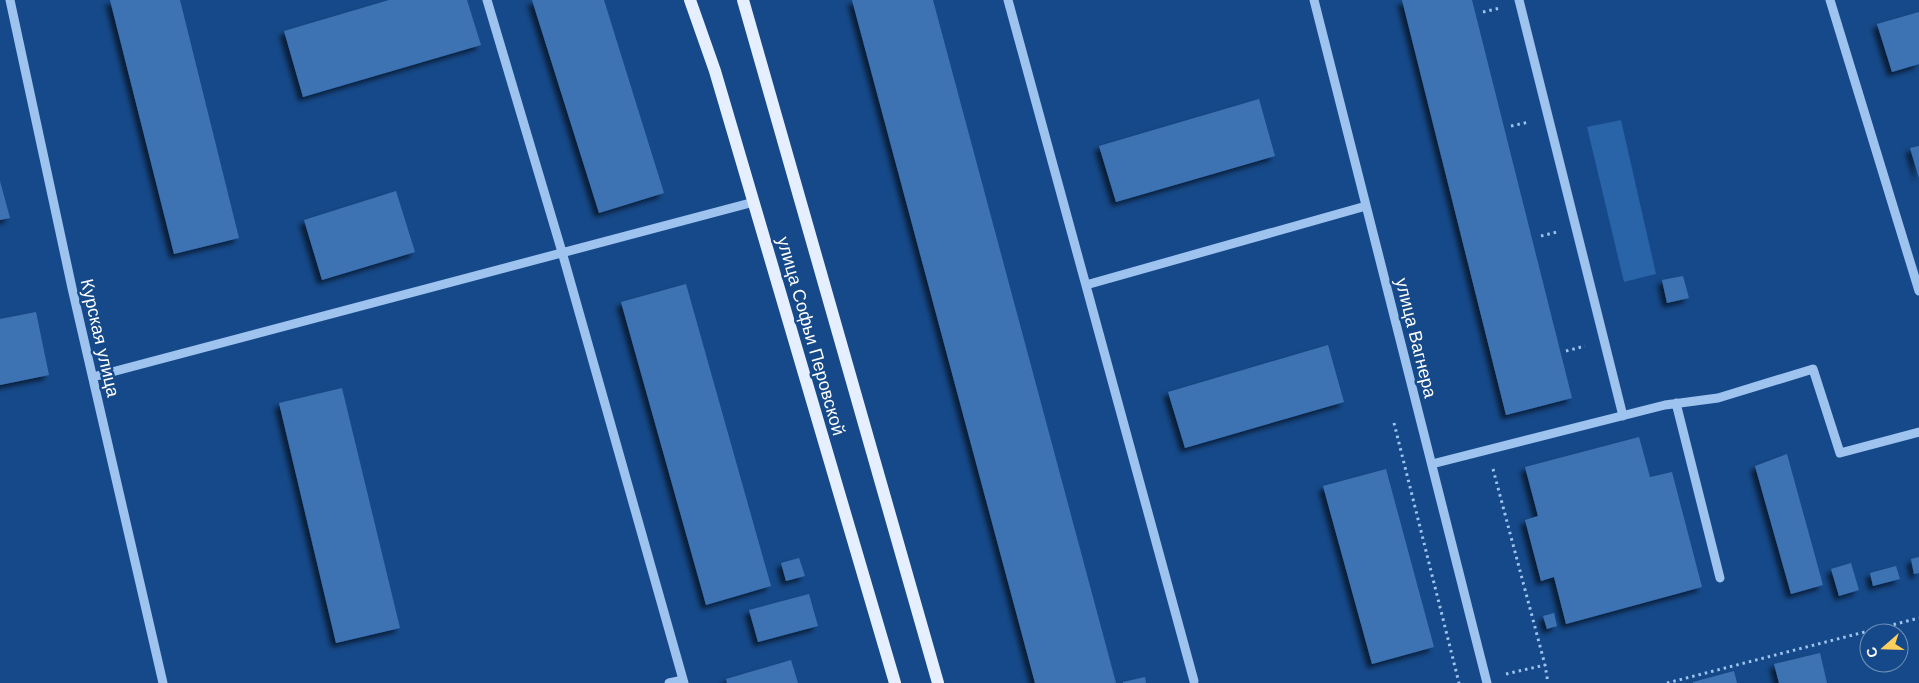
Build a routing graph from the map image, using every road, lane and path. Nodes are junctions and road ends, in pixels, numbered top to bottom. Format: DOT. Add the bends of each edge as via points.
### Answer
graph roads {
  1 [pos="10,0"];
  2 [pos="487,0"];
  3 [pos="690,0"];
  4 [pos="743,0"];
  5 [pos="1008,0"];
  6 [pos="1314,0"];
  7 [pos="1519,0"];
  8 [pos="1830,0"];
  9 [pos="754,202"];
  10 [pos="1366,206"];
  11 [pos="562,252"];
  12 [pos="1086,285"];
  13 [pos="1919,291"];
  14 [pos="92,376"];
  15 [pos="1676,403"];
  16 [pos="1623,416"];
  17 [pos="1394,423"];
  18 [pos="1919,432"];
  19 [pos="1487,449"];
  20 [pos="1432,464"];
  21 [pos="1720,578"];
  22 [pos="1919,618"];
  23 [pos="684,681"];
  24 [pos="1194,681"];
  25 [pos="163,683"];
  26 [pos="669,683"];
  27 [pos="895,683"];
  28 [pos="938,683"];
  29 [pos="1458,683"];
  30 [pos="1487,683"];
  31 [pos="1548,683"];
  32 [pos="1667,683"];
  1 -- 14 [label="street, Курская улица"];
  2 -- 11 [label="street"];
  3 -- 9 [label="main road, улица Софьи Перовской"];
  4 -- 28 [label="main road"];
  5 -- 12 [label="street"];
  6 -- 10 [label="street, улица Вагнера"];
  7 -- 16 [label="street"];
  8 -- 13 [label="street"];
  9 -- 11 [label="street"];
  9 -- 27 [label="main road, улица Софьи Перовской"];
  10 -- 12 [label="street"];
  10 -- 20 [label="street, улица Вагнера"];
  11 -- 14 [label="street"];
  11 -- 23 [label="street"];
  12 -- 24 [label="street"];
  14 -- 25 [label="street, Курская улица"];
  15 -- 16 [label="street"];
  15 -- 18 [label="street" via="1718,398 1813,369 1840,453"];
  15 -- 21 [label="street"];
  16 -- 19 [label="street"];
  17 -- 29 [label="path"];
  19 -- 20 [label="street"];
  19 -- 31 [label="path"];
  20 -- 30 [label="street, улица Вагнера"];
  22 -- 32 [label="path"];
  23 -- 26 [label="street"];
}
